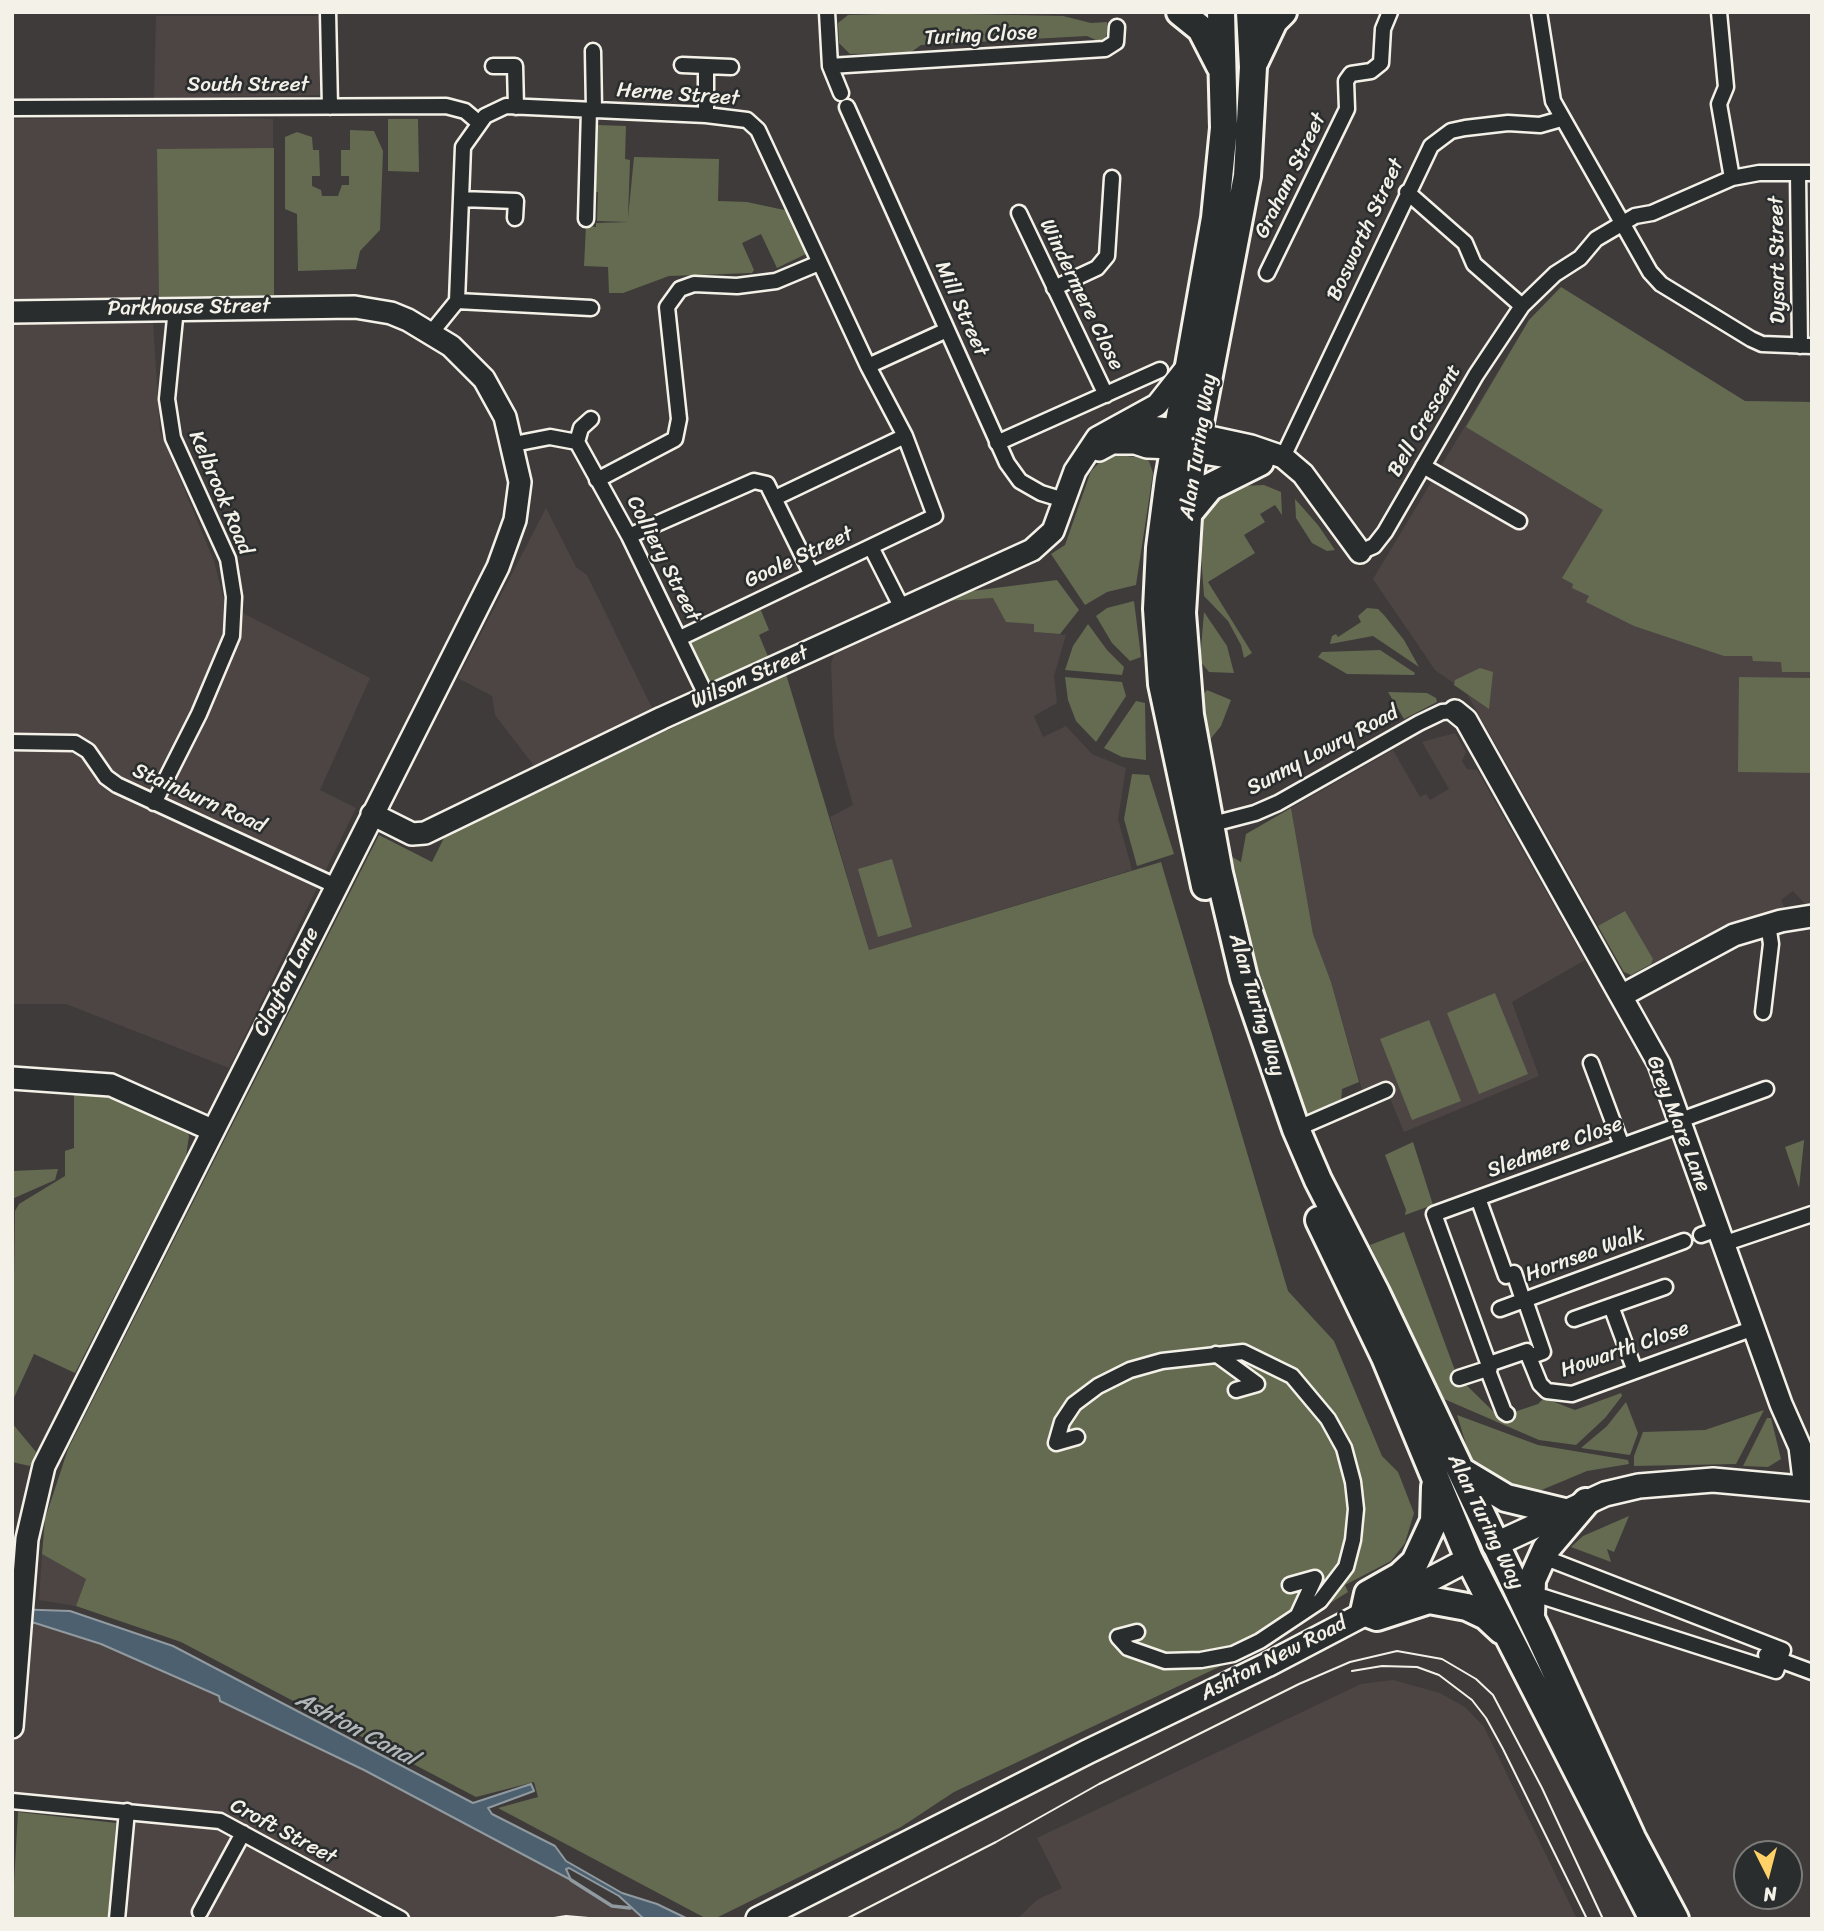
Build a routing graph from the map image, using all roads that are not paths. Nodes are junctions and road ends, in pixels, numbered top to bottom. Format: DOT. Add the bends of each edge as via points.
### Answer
graph roads {
  1 [pos="328,12"];
  2 [pos="827,12"];
  3 [pos="1180,12"];
  4 [pos="1221,12"];
  5 [pos="1234,12"];
  6 [pos="1250,12"];
  7 [pos="1283,12"];
  8 [pos="1390,12"];
  9 [pos="1539,12"];
  10 [pos="1719,12"];
  11 [pos="1117,27"];
  12 [pos="593,51"];
  13 [pos="682,65"];
  14 [pos="493,66"];
  15 [pos="706,66"];
  16 [pos="830,66"];
  17 [pos="731,67"];
  18 [pos="1253,67"];
  19 [pos="1224,81"];
  20 [pos="841,93"];
  21 [pos="330,107"];
  22 [pos="516,107"];
  23 [pos="847,107"];
  24 [pos="12,108"];
  25 [pos="592,110"];
  26 [pos="706,115"];
  27 [pos="1561,119"];
  28 [pos="478,122"];
  29 [pos="1805,173"];
  30 [pos="1112,178"];
  31 [pos="1732,178"];
  32 [pos="1218,189"];
  33 [pos="1407,192"];
  34 [pos="461,199"];
  35 [pos="1019,214"];
  36 [pos="515,218"];
  37 [pos="586,219"];
  38 [pos="1622,222"];
  39 [pos="819,263"];
  40 [pos="1267,273"];
  41 [pos="1054,288"];
  42 [pos="457,301"];
  43 [pos="1522,306"];
  44 [pos="176,308"];
  45 [pos="591,308"];
  46 [pos="366,309"];
  47 [pos="12,312"];
  48 [pos="947,330"];
  49 [pos="431,332"];
  50 [pos="1806,346"];
  51 [pos="1189,365"];
  52 [pos="868,366"];
  53 [pos="1160,370"];
  54 [pos="1105,395"];
  55 [pos="591,419"];
  56 [pos="905,436"];
  57 [pos="1097,438"];
  58 [pos="1186,441"];
  59 [pos="577,442"];
  60 [pos="997,443"];
  61 [pos="514,444"];
  62 [pos="1084,457"];
  63 [pos="1271,460"];
  64 [pos="1423,466"];
  65 [pos="597,480"];
  66 [pos="775,498"];
  67 [pos="1064,500"];
  68 [pos="1187,515"];
  69 [pos="935,516"];
  70 [pos="1519,521"];
  71 [pos="629,536"];
  72 [pos="871,547"];
  73 [pos="1360,552"];
  74 [pos="812,575"];
  75 [pos="902,608"];
  76 [pos="680,638"];
  77 [pos="707,697"];
  78 [pos="1455,711"];
  79 [pos="12,742"];
  80 [pos="154,803"];
  81 [pos="372,814"];
  82 [pos="1209,825"];
  83 [pos="336,886"];
  84 [pos="1812,916"];
  85 [pos="1768,924"];
  86 [pos="1621,996"];
  87 [pos="1763,1012"];
  88 [pos="1591,1063"];
  89 [pos="12,1078"];
  90 [pos="1766,1089"];
  91 [pos="1387,1090"];
  92 [pos="1679,1123"];
  93 [pos="1296,1129"];
  94 [pos="212,1130"];
  95 [pos="1622,1146"];
  96 [pos="1478,1198"];
  97 [pos="1809,1214"];
  98 [pos="1812,1230"];
  99 [pos="1714,1236"];
  100 [pos="1684,1241"];
  101 [pos="1665,1287"];
  102 [pos="1524,1300"];
  103 [pos="1611,1306"];
  104 [pos="1500,1308"];
  105 [pos="1574,1319"];
  106 [pos="1754,1328"];
  107 [pos="1216,1354"];
  108 [pos="1536,1354"];
  109 [pos="1407,1359"];
  110 [pos="1488,1366"];
  111 [pos="1635,1371"];
  112 [pos="1459,1378"];
  113 [pos="1236,1390"];
  114 [pos="1507,1414"];
  115 [pos="1077,1437"];
  116 [pos="1460,1470"];
  117 [pos="1435,1478"];
  118 [pos="1808,1488"];
  119 [pos="1575,1507"];
  120 [pos="1494,1545"];
  121 [pos="1469,1559"];
  122 [pos="1551,1560"];
  123 [pos="1290,1586"];
  124 [pos="1537,1608"];
  125 [pos="1364,1612"];
  126 [pos="1298,1615"];
  127 [pos="1137,1632"];
  128 [pos="1509,1637"];
  129 [pos="1773,1658"];
  130 [pos="1812,1672"];
  131 [pos="1537,1689"];
  132 [pos="12,1727"];
  133 [pos="12,1801"];
  134 [pos="127,1811"];
  135 [pos="243,1833"];
  136 [pos="200,1912"];
  137 [pos="117,1919"];
  138 [pos="401,1919"];
  139 [pos="758,1919"];
  140 [pos="1653,1919"];
  141 [pos="1675,1919"];
  1 -- 21 [label="street"];
  2 -- 16 [label="street"];
  3 -- 19 [label="highway" via="1207,38"];
  4 -- 19 [label="highway, Alan Turing Way"];
  5 -- 32 [label="highway" via="1236,108 1229,170"];
  6 -- 18 [label="highway, Alan Turing Way"];
  7 -- 18 [label="highway" via="1269,30"];
  8 -- 40 [label="street, Graham Street" via="1383,29 1381,63 1371,71 1351,74 1346,81 1344,116"];
  9 -- 27 [label="street" via="1547,81"];
  10 -- 31 [label="street" via="1726,87 1719,104"];
  11 -- 16 [label="street, Turing Close" via="1116,42 1105,49"];
  12 -- 25 [label="street"];
  13 -- 15 [label="street"];
  14 -- 22 [label="street" via="515,66"];
  15 -- 17 [label="street"];
  15 -- 26 [label="street"];
  16 -- 20 [label="street"];
  18 -- 58 [label="highway, Alan Turing Way" via="1247,176"];
  19 -- 32 [label="highway, Alan Turing Way"];
  21 -- 24 [label="street, South Street"];
  21 -- 28 [label="street, South Street" via="457,107"];
  22 -- 25 [label="street, Herne Street"];
  22 -- 28 [label="street, Herne Street" via="496,110"];
  23 -- 48 [label="street, Mill Street"];
  25 -- 26 [label="street, Herne Street"];
  25 -- 37 [label="street"];
  26 -- 39 [label="street, Herne Street" via="747,120 758,130"];
  27 -- 33 [label="street, Bosworth Street" via="1540,125 1508,123 1451,131 1431,146"];
  27 -- 38 [label="street"];
  28 -- 34 [label="street" via="463,147"];
  29 -- 31 [label="street, Bell Crescent"];
  29 -- 50 [label="street, Dysart Street"];
  30 -- 41 [label="street" via="1107,256 1097,268"];
  31 -- 38 [label="street, Bell Crescent"];
  32 -- 51 [label="highway, Alan Turing Way"];
  33 -- 43 [label="street" via="1465,243 1474,264"];
  33 -- 63 [label="street, Bosworth Street"];
  34 -- 36 [label="street" via="516,201"];
  34 -- 42 [label="street"];
  35 -- 41 [label="street, Windermere Close"];
  38 -- 43 [label="street, Bell Crescent" via="1596,239"];
  38 -- 50 [label="street" via="1661,284 1762,344"];
  39 -- 52 [label="street, Herne Street"];
  39 -- 65 [label="street" via="766,283 694,284 680,289 667,307 678,430 669,444"];
  41 -- 54 [label="street, Windermere Close"];
  42 -- 45 [label="street"];
  42 -- 49 [label="street"];
  43 -- 64 [label="street, Bell Crescent"];
  44 -- 46 [label="street, Parkhouse Street"];
  44 -- 47 [label="street, Parkhouse Street"];
  44 -- 80 [label="street, Kelbrook Road" via="167,399 173,438 228,559 234,597 233,636"];
  46 -- 49 [label="street, Clayton Lane" via="399,316"];
  48 -- 52 [label="street"];
  48 -- 60 [label="street, Mill Street"];
  49 -- 61 [label="street, Clayton Lane" via="484,379"];
  51 -- 57 [label="street, Wilson Street" via="1157,405"];
  51 -- 58 [label="highway, Alan Turing Way"];
  52 -- 56 [label="street, Herne Street"];
  53 -- 54 [label="street"];
  54 -- 60 [label="street"];
  55 -- 59 [label="street" via="581,428"];
  56 -- 66 [label="street"];
  56 -- 69 [label="street, Herne Street"];
  57 -- 58 [label="street" via="1126,426"];
  57 -- 62 [label="street, Wilson Street"];
  58 -- 62 [label="street" via="1112,443"];
  58 -- 63 [label="street"];
  58 -- 68 [label="highway, Alan Turing Way"];
  58 -- 117 [label="highway, Alan Turing Way" via="1160,548 1159,652 1195,847 1236,1007 1276,1122 1385,1357"];
  59 -- 61 [label="street" via="550,437"];
  59 -- 65 [label="street, Colliery Street"];
  60 -- 67 [label="street, Mill Street" via="1020,481"];
  61 -- 81 [label="street, Clayton Lane" via="520,482 515,520 498,567"];
  62 -- 67 [label="street, Wilson Street"];
  63 -- 68 [label="highway" via="1210,487"];
  63 -- 73 [label="street" via="1307,480"];
  64 -- 70 [label="street"];
  64 -- 73 [label="street, Bell Crescent" via="1385,532 1374,546"];
  65 -- 71 [label="street, Colliery Street"];
  66 -- 71 [label="street" via="767,484 754,481"];
  66 -- 74 [label="street"];
  67 -- 75 [label="street, Wilson Street" via="1054,531 1042,544"];
  68 -- 82 [label="highway, Alan Turing Way" via="1184,671"];
  69 -- 72 [label="street, Goole Street"];
  71 -- 76 [label="street, Colliery Street"];
  72 -- 74 [label="street, Goole Street"];
  72 -- 75 [label="street"];
  74 -- 76 [label="street, Goole Street"];
  75 -- 77 [label="street, Wilson Street"];
  76 -- 77 [label="street, Colliery Street"];
  77 -- 81 [label="street, Wilson Street" via="425,833 412,834"];
  78 -- 82 [label="street, Sunny Lowry Road" via="1419,723 1278,803"];
  78 -- 86 [label="street, Grey Mare Lane" via="1466,720"];
  79 -- 80 [label="street, Stainburn Road" via="75,743 88,751 106,777"];
  80 -- 83 [label="street, Stainburn Road"];
  81 -- 83 [label="street, Clayton Lane"];
  82 -- 93 [label="highway, Alan Turing Way" via="1244,978"];
  83 -- 94 [label="street, Clayton Lane"];
  84 -- 85 [label="street"];
  85 -- 86 [label="street" via="1719,942"];
  85 -- 87 [label="street" via="1771,944"];
  86 -- 92 [label="street, Grey Mare Lane" via="1659,1064"];
  88 -- 95 [label="street"];
  89 -- 94 [label="street" via="111,1085"];
  90 -- 92 [label="street, Sledmere Close"];
  91 -- 93 [label="street"];
  92 -- 95 [label="street, Sledmere Close"];
  92 -- 99 [label="street, Grey Mare Lane"];
  93 -- 109 [label="highway, Alan Turing Way"];
  94 -- 132 [label="street, Clayton Lane" via="44,1466 27,1539"];
  95 -- 96 [label="street, Sledmere Close"];
  96 -- 102 [label="street, Sledmere Close" via="1506,1276 1514,1273"];
  96 -- 110 [label="street" via="1434,1214"];
  97 -- 98 [label="street"];
  97 -- 99 [label="street"];
  99 -- 106 [label="street, Grey Mare Lane"];
  100 -- 102 [label="street, Hornsea Walk"];
  101 -- 103 [label="street"];
  102 -- 104 [label="street, Hornsea Walk"];
  102 -- 108 [label="street, Sledmere Close"];
  103 -- 105 [label="street"];
  103 -- 111 [label="street"];
  106 -- 111 [label="street, Howarth Close"];
  106 -- 118 [label="street, Grey Mare Lane" via="1800,1447"];
  107 -- 113 [label="street" via="1257,1384"];
  107 -- 115 [label="street" via="1162,1361 1098,1386 1074,1404 1056,1443"];
  107 -- 126 [label="street" via="1243,1352 1292,1376 1328,1419 1344,1448 1356,1509 1346,1567 1320,1601"];
  108 -- 110 [label="street" via="1527,1350"];
  108 -- 111 [label="street, Howarth Close" via="1540,1384 1559,1395"];
  109 -- 116 [label="highway, Alan Turing Way"];
  109 -- 121 [label="highway" via="1470,1519 1476,1542"];
  110 -- 112 [label="street"];
  110 -- 114 [label="street"];
  116 -- 119 [label="highway" via="1506,1498"];
  116 -- 120 [label="highway, Alan Turing Way"];
  117 -- 121 [label="highway, Alan Turing Way"];
  117 -- 125 [label="highway" via="1434,1521 1427,1540 1408,1570 1368,1594"];
  118 -- 119 [label="main road, Ashton New Road" via="1685,1480 1605,1494"];
  119 -- 120 [label="main road, Ashton New Road"];
  119 -- 124 [label="highway" via="1546,1549 1532,1580"];
  120 -- 121 [label="highway, Ashton New Road"];
  120 -- 124 [label="highway, Alan Turing Way"];
  120 -- 131 [label="highway" via="1490,1570"];
  121 -- 125 [label="main road, Ashton New Road"];
  121 -- 128 [label="highway, Alan Turing Way"];
  122 -- 129 [label="street" via="1783,1650"];
  123 -- 126 [label="street" via="1315,1578"];
  124 -- 129 [label="street" via="1776,1671"];
  124 -- 141 [label="highway, Alan Turing Way" via="1632,1838"];
  125 -- 128 [label="highway" via="1377,1617 1429,1600 1486,1616"];
  125 -- 139 [label="main road, Ashton New Road"];
  126 -- 127 [label="street" via="1233,1654 1201,1660 1165,1661 1128,1648 1118,1637"];
  128 -- 131 [label="highway, Alan Turing Way"];
  129 -- 130 [label="street"];
  131 -- 140 [label="highway, Alan Turing Way"];
  133 -- 134 [label="street, Croft Street"];
  134 -- 135 [label="street, Croft Street" via="213,1819"];
  134 -- 137 [label="street"];
  135 -- 136 [label="street"];
  135 -- 138 [label="street, Croft Street"];
}
